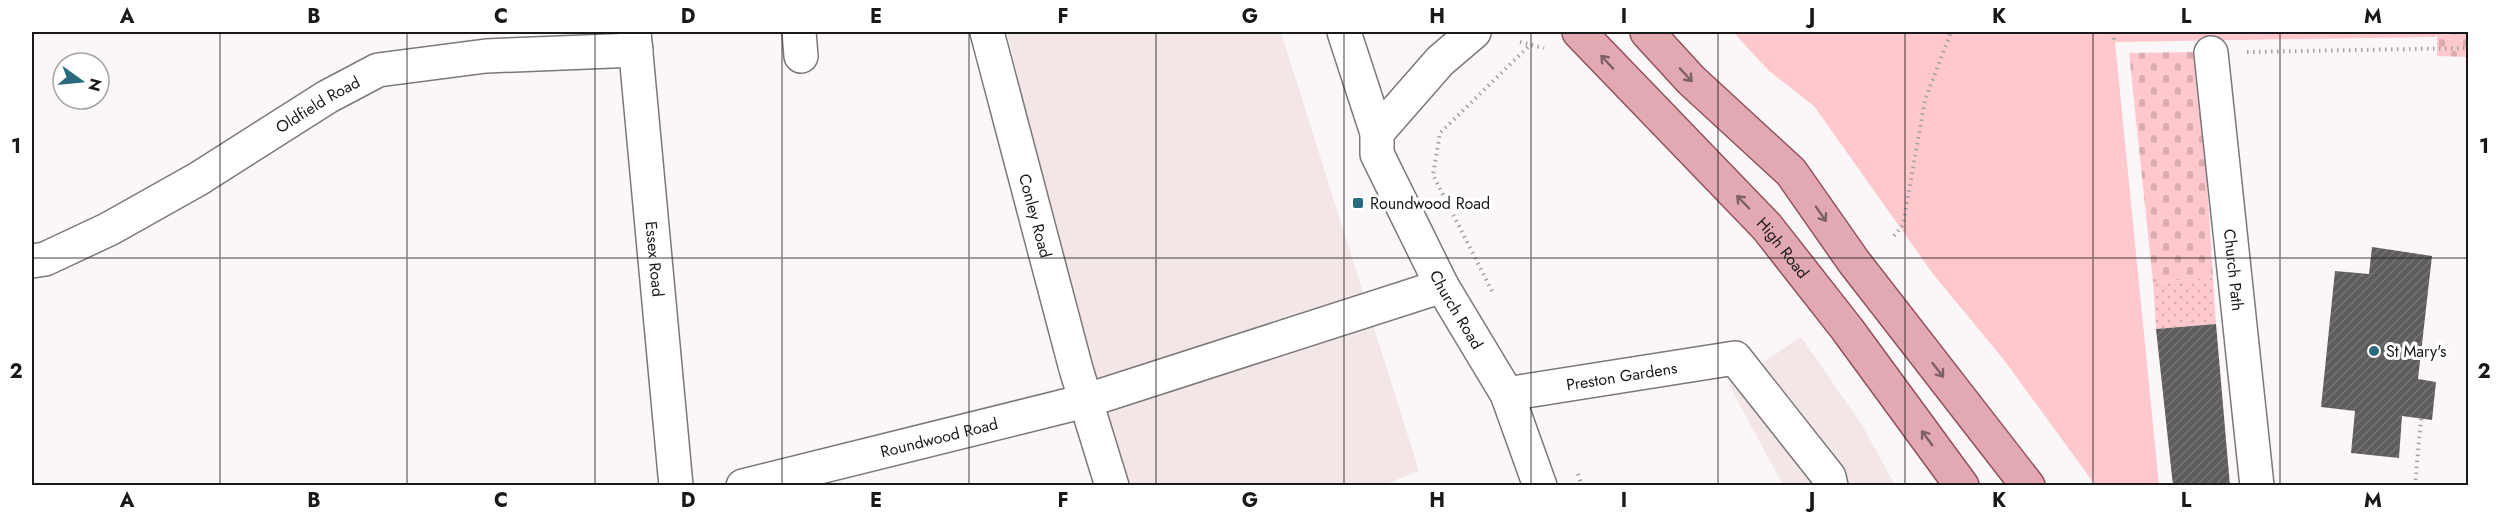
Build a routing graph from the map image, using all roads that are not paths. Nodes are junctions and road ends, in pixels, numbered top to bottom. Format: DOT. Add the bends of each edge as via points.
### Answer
graph roads {
  1 [pos="987,32"];
  2 [pos="1344,32"];
  3 [pos="1474,32"];
  4 [pos="1579,32"];
  5 [pos="1647,32"];
  6 [pos="635,41"];
  7 [pos="2211,52"];
  8 [pos="1377,133"];
  9 [pos="32,261"];
  10 [pos="1442,286"];
  11 [pos="1508,394"];
  12 [pos="1085,401"];
  13 [pos="676,486"];
  14 [pos="743,486"];
  15 [pos="1112,486"];
  16 [pos="1540,486"];
  17 [pos="1831,486"];
  18 [pos="1962,486"];
  19 [pos="2028,486"];
  20 [pos="2257,486"];
  1 -- 12 [label="street, Conley Road"];
  2 -- 8 [label="street, Church Road"];
  3 -- 8 [label="street" via="1440,61"];
  18 -- 4 [label="main road, High Road, one-way" via="1767,227"];
  5 -- 19 [label="main road, one-way" via="1691,80 1780,158 1854,262"];
  6 -- 9 [label="street, Oldfield Road" via="378,70 109,229 45,259"];
  6 -- 13 [label="street, Essex Road"];
  7 -- 20 [label="street, Church Path"];
  8 -- 10 [label="street, Church Road" via="1377,154"];
  10 -- 11 [label="street, Church Road"];
  10 -- 12 [label="street, Roundwood Road"];
  11 -- 16 [label="street, Church Road"];
  11 -- 17 [label="street, Preston Gardens" via="1735,358"];
  12 -- 14 [label="street, Roundwood Road"];
  12 -- 15 [label="street, Conley Road"];
}
